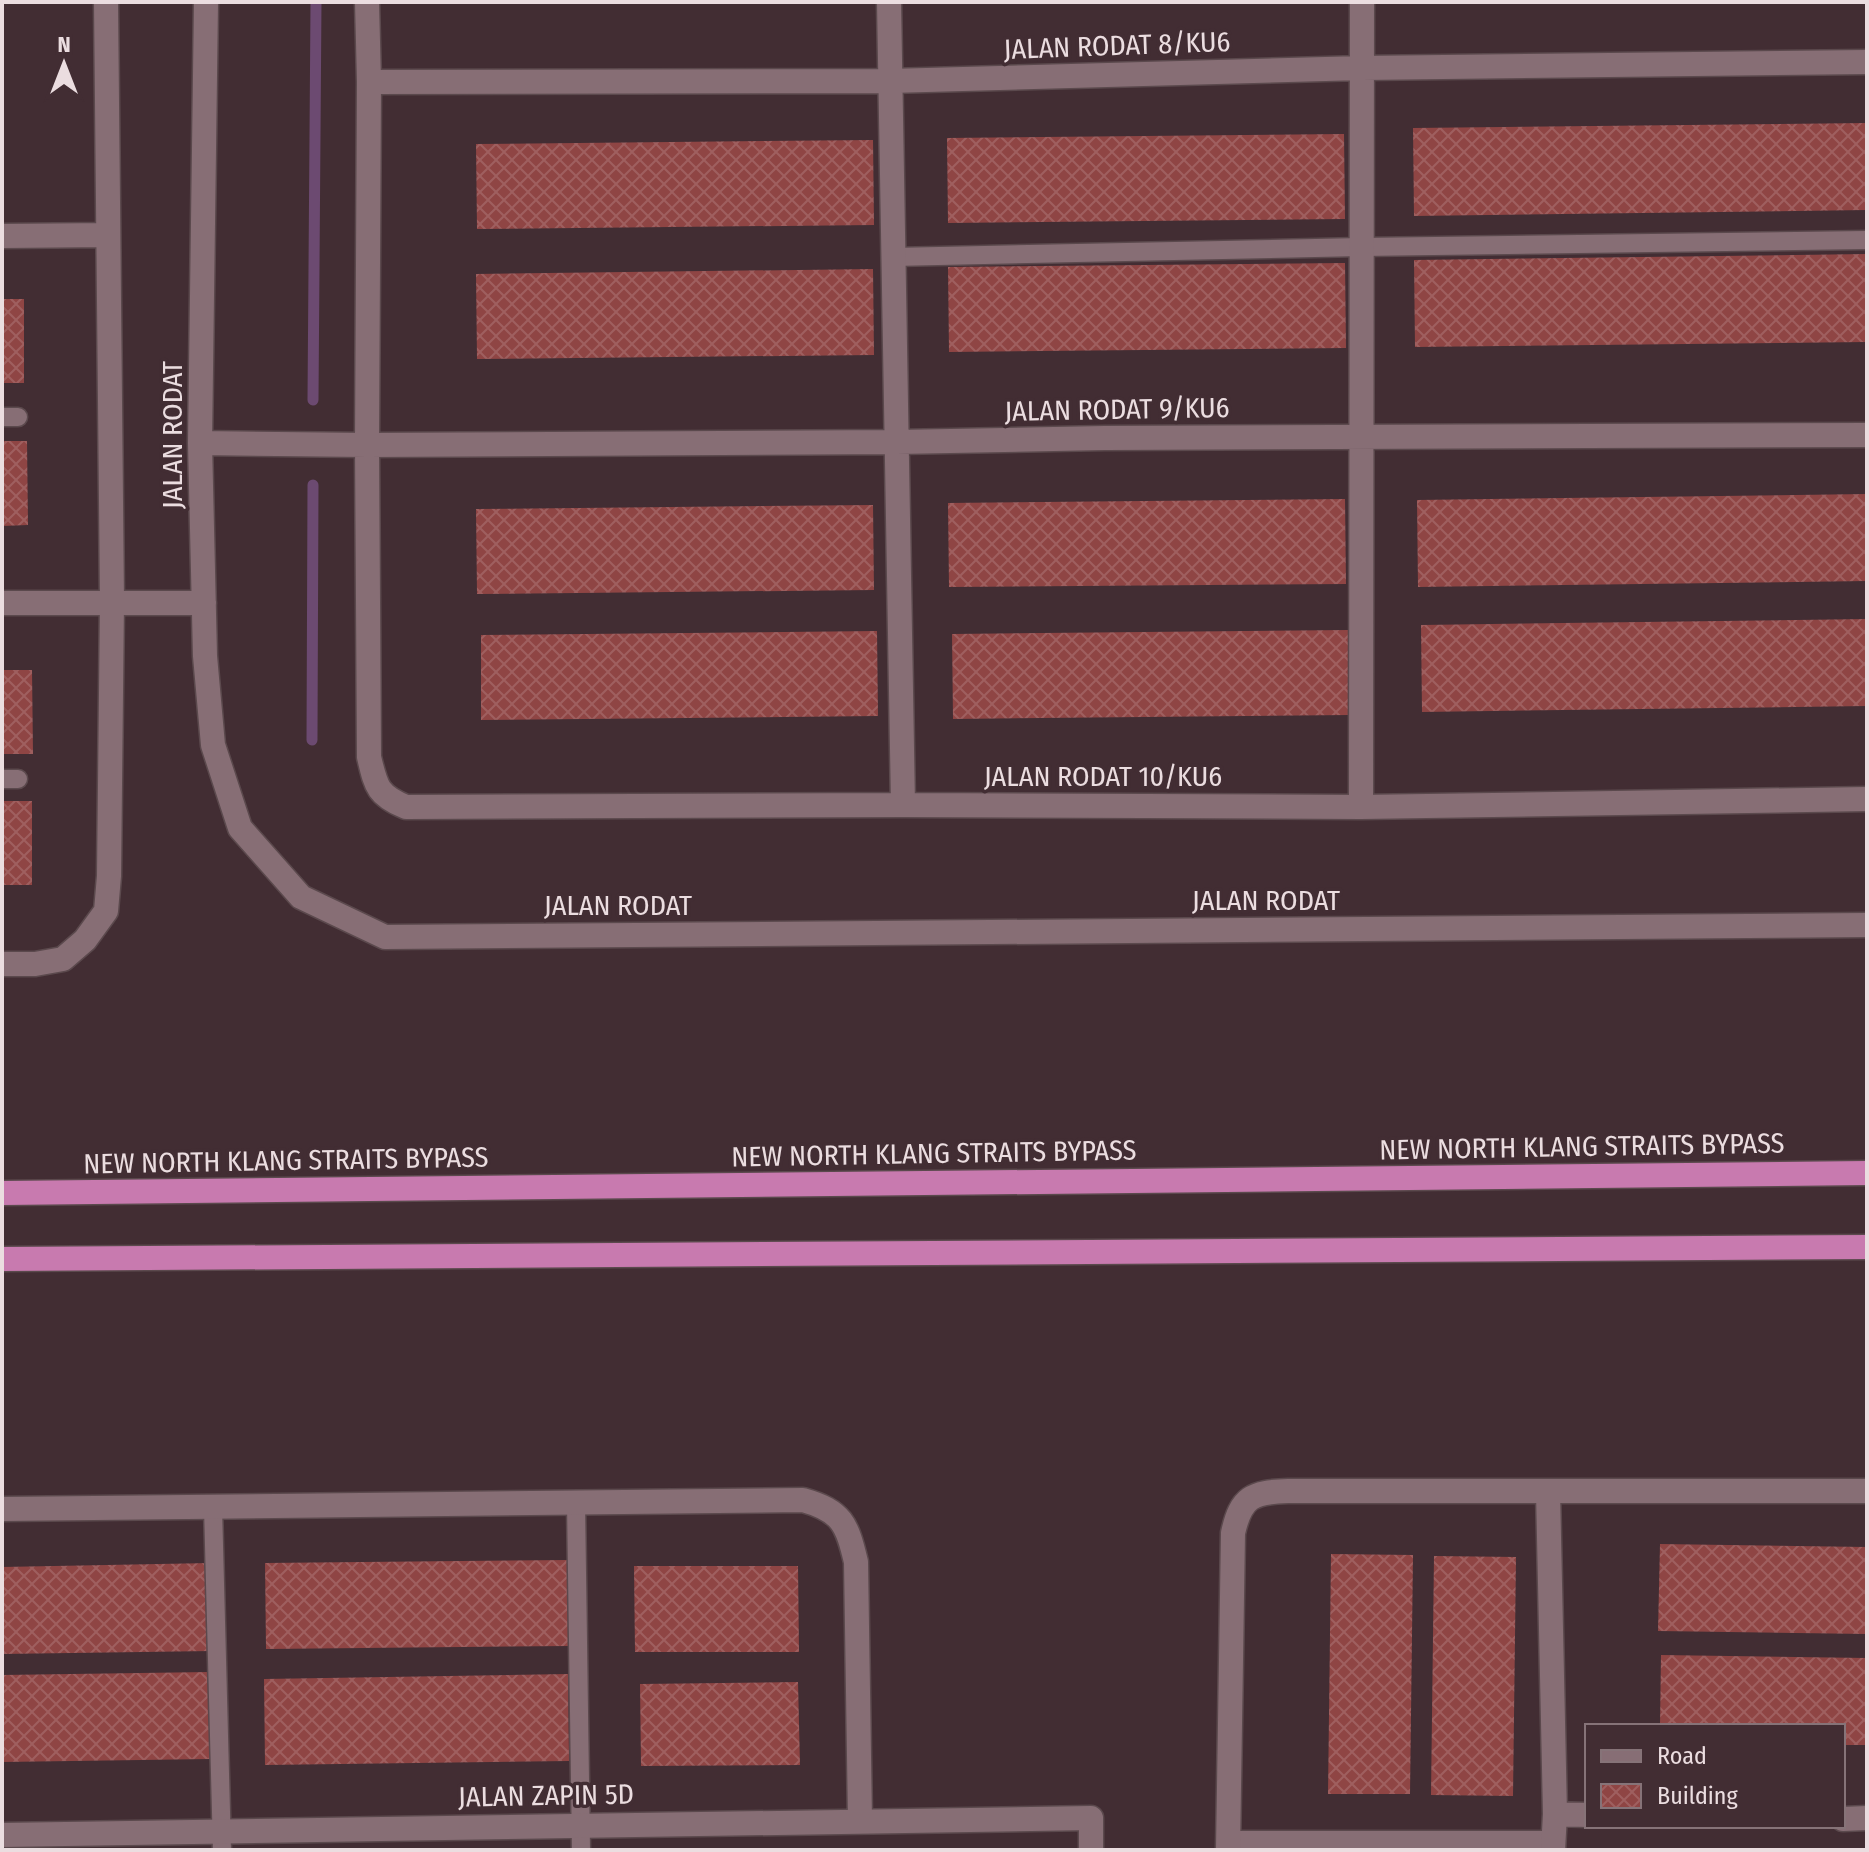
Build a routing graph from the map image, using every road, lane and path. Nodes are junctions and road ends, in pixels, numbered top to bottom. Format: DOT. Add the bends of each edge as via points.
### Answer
graph roads {
  1 [pos="106,2"];
  2 [pos="206,2"];
  3 [pos="367,2"];
  4 [pos="889,2"];
  5 [pos="1362,2"];
  6 [pos="1867,62"];
  7 [pos="1362,68"];
  8 [pos="890,81"];
  9 [pos="369,82"];
  10 [pos="108,235"];
  11 [pos="2,236"];
  12 [pos="1867,240"];
  13 [pos="1361,247"];
  14 [pos="893,257"];
  15 [pos="1867,435"];
  16 [pos="1361,438"];
  17 [pos="897,442"];
  18 [pos="200,443"];
  19 [pos="367,445"];
  20 [pos="112,601"];
  21 [pos="2,603"];
  22 [pos="204,603"];
  23 [pos="1867,799"];
  24 [pos="903,805"];
  25 [pos="1361,807"];
  26 [pos="1867,925"];
  27 [pos="2,964"];
  28 [pos="1867,1173"];
  29 [pos="2,1193"];
  30 [pos="1867,1247"];
  31 [pos="2,1259"];
  32 [pos="1548,1491"];
  33 [pos="1867,1491"];
  34 [pos="576,1503"];
  35 [pos="213,1507"];
  36 [pos="2,1509"];
  37 [pos="1555,1814"];
  38 [pos="1585,1815"];
  39 [pos="1867,1818"];
  40 [pos="1845,1819"];
  41 [pos="860,1820"];
  42 [pos="580,1825"];
  43 [pos="2,1835"];
  44 [pos="222,1840"];
  45 [pos="1228,1845"];
  46 [pos="1553,1845"];
  47 [pos="581,1850"];
  48 [pos="1091,1850"];
  1 -- 10 [label="street"];
  2 -- 18 [label="street, JALAN RODAT"];
  3 -- 9 [label="street"];
  4 -- 8 [label="street"];
  5 -- 7 [label="street"];
  6 -- 7 [label="street, JALAN RODAT 8/KU6"];
  7 -- 8 [label="street, JALAN RODAT 8/KU6"];
  7 -- 13 [label="street"];
  8 -- 9 [label="street, JALAN RODAT 8/KU6"];
  8 -- 14 [label="street"];
  9 -- 19 [label="street"];
  10 -- 11 [label="street"];
  10 -- 20 [label="street"];
  12 -- 13 [label="lane"];
  13 -- 14 [label="lane"];
  13 -- 16 [label="street"];
  14 -- 17 [label="street"];
  15 -- 16 [label="street, JALAN RODAT 9/KU6"];
  16 -- 17 [label="street, JALAN RODAT 9/KU6"];
  16 -- 25 [label="street"];
  17 -- 19 [label="street, JALAN RODAT 9/KU6"];
  17 -- 24 [label="street"];
  18 -- 19 [label="street, JALAN RODAT 9/KU6"];
  18 -- 22 [label="street, JALAN RODAT"];
  19 -- 24 [label="street, JALAN RODAT 10/KU6" via="369,757 376,785 390,800 406,807"];
  20 -- 21 [label="street"];
  20 -- 22 [label="street"];
  20 -- 27 [label="street" via="106,911 63,959"];
  22 -- 26 [label="street, JALAN RODAT" via="213,745 240,828 301,897 385,937"];
  23 -- 25 [label="street, JALAN RODAT 10/KU6"];
  24 -- 25 [label="street, JALAN RODAT 10/KU6"];
  28 -- 29 [label="highway, NEW NORTH KLANG STRAITS BYPASS"];
  30 -- 31 [label="highway"];
  32 -- 33 [label="street"];
  32 -- 37 [label="street"];
  32 -- 45 [label="street" via="1265,1491 1249,1499 1233,1533"];
  34 -- 35 [label="street"];
  34 -- 41 [label="street" via="803,1500 838,1516 856,1562"];
  34 -- 42 [label="lane"];
  35 -- 36 [label="street"];
  35 -- 44 [label="lane"];
  37 -- 38 [label="street"];
  37 -- 46 [label="street"];
  39 -- 40 [label="street"];
  41 -- 42 [label="street, JALAN ZAPIN 5D"];
  41 -- 48 [label="street, JALAN ZAPIN 5D" via="1091,1818"];
  42 -- 44 [label="street, JALAN ZAPIN 5D"];
  42 -- 47 [label="lane"];
  43 -- 44 [label="street, JALAN ZAPIN 5D"];
  45 -- 46 [label="lane"];
}
